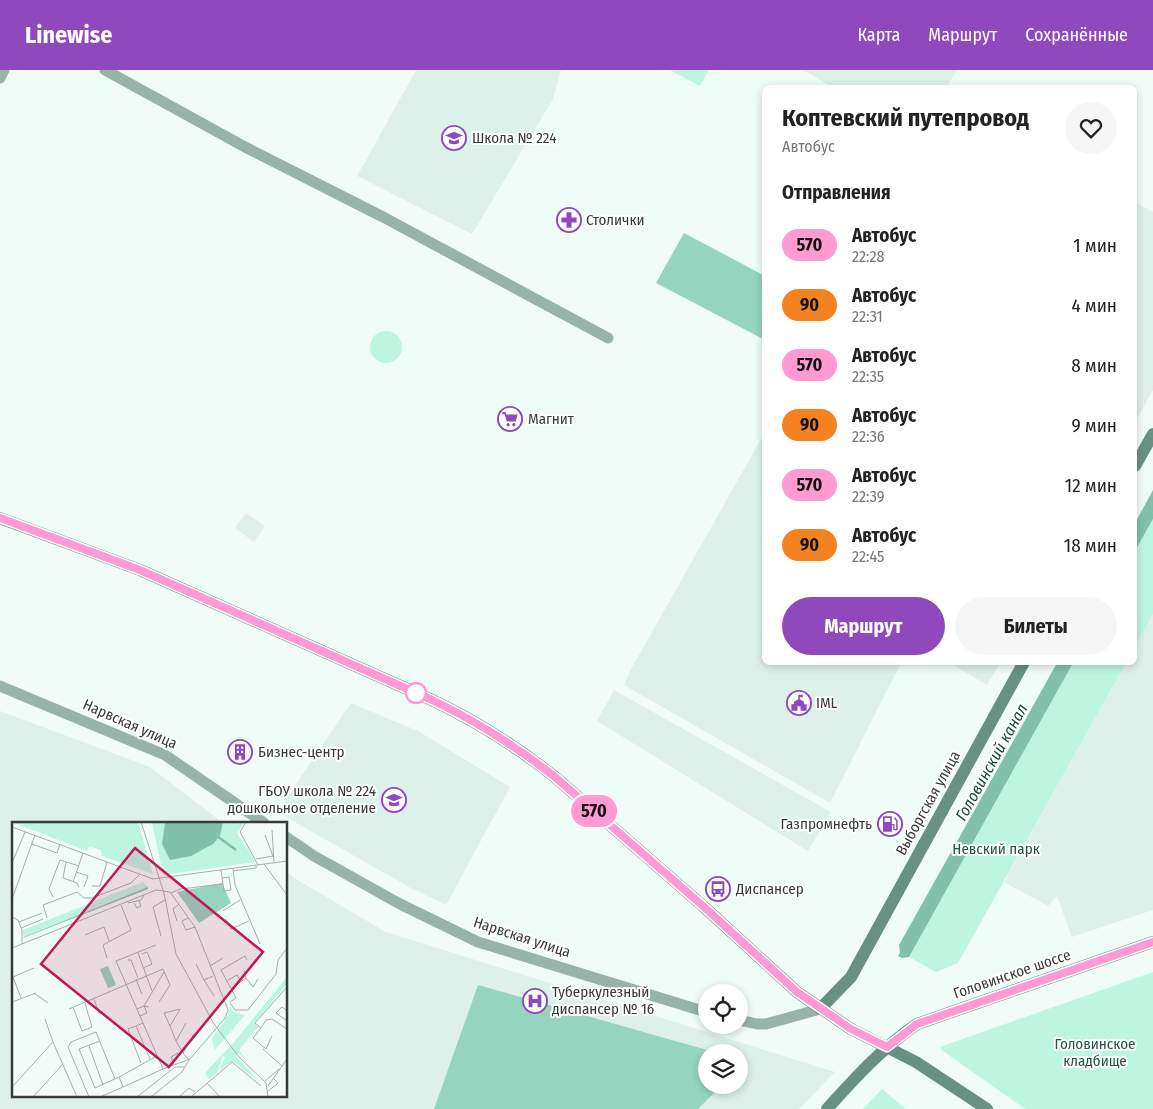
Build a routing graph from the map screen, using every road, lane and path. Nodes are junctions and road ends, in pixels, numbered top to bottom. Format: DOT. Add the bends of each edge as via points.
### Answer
graph roads {
  1 [pos="4,70"];
  2 [pos="105,70"];
  3 [pos="0,78"];
  4 [pos="608,338"];
  5 [pos="1153,434"];
  6 [pos="1137,462"];
  7 [pos="0,518"];
  8 [pos="1022,665"];
  9 [pos="0,686"];
  10 [pos="263,822"];
  11 [pos="288,838"];
  12 [pos="1153,942"];
  13 [pos="820,1009"];
  14 [pos="698,1010"];
  15 [pos="748,1022"];
  16 [pos="887,1047"];
  17 [pos="827,1109"];
  18 [pos="987,1109"];
  1 -- 3 [label="street"];
  2 -- 4 [label="street"];
  5 -- 6 [label="street"];
  7 -- 13 [label="street" via="140,570 466,716 534,760"];
  8 -- 13 [label="street, Выборгская улица" via="850,977"];
  9 -- 10 [label="street, Нарвская улица" via="165,754"];
  11 -- 14 [label="street, Нарвская улица" via="400,904 478,942"];
  12 -- 16 [label="street, Головинское шоссе" via="917,1024"];
  13 -- 15 [label="street" via="766,1024"];
  13 -- 16 [label="street"];
  16 -- 17 [label="street, Головинское шоссе"];
  16 -- 18 [label="street" via="916,1062"];
}
